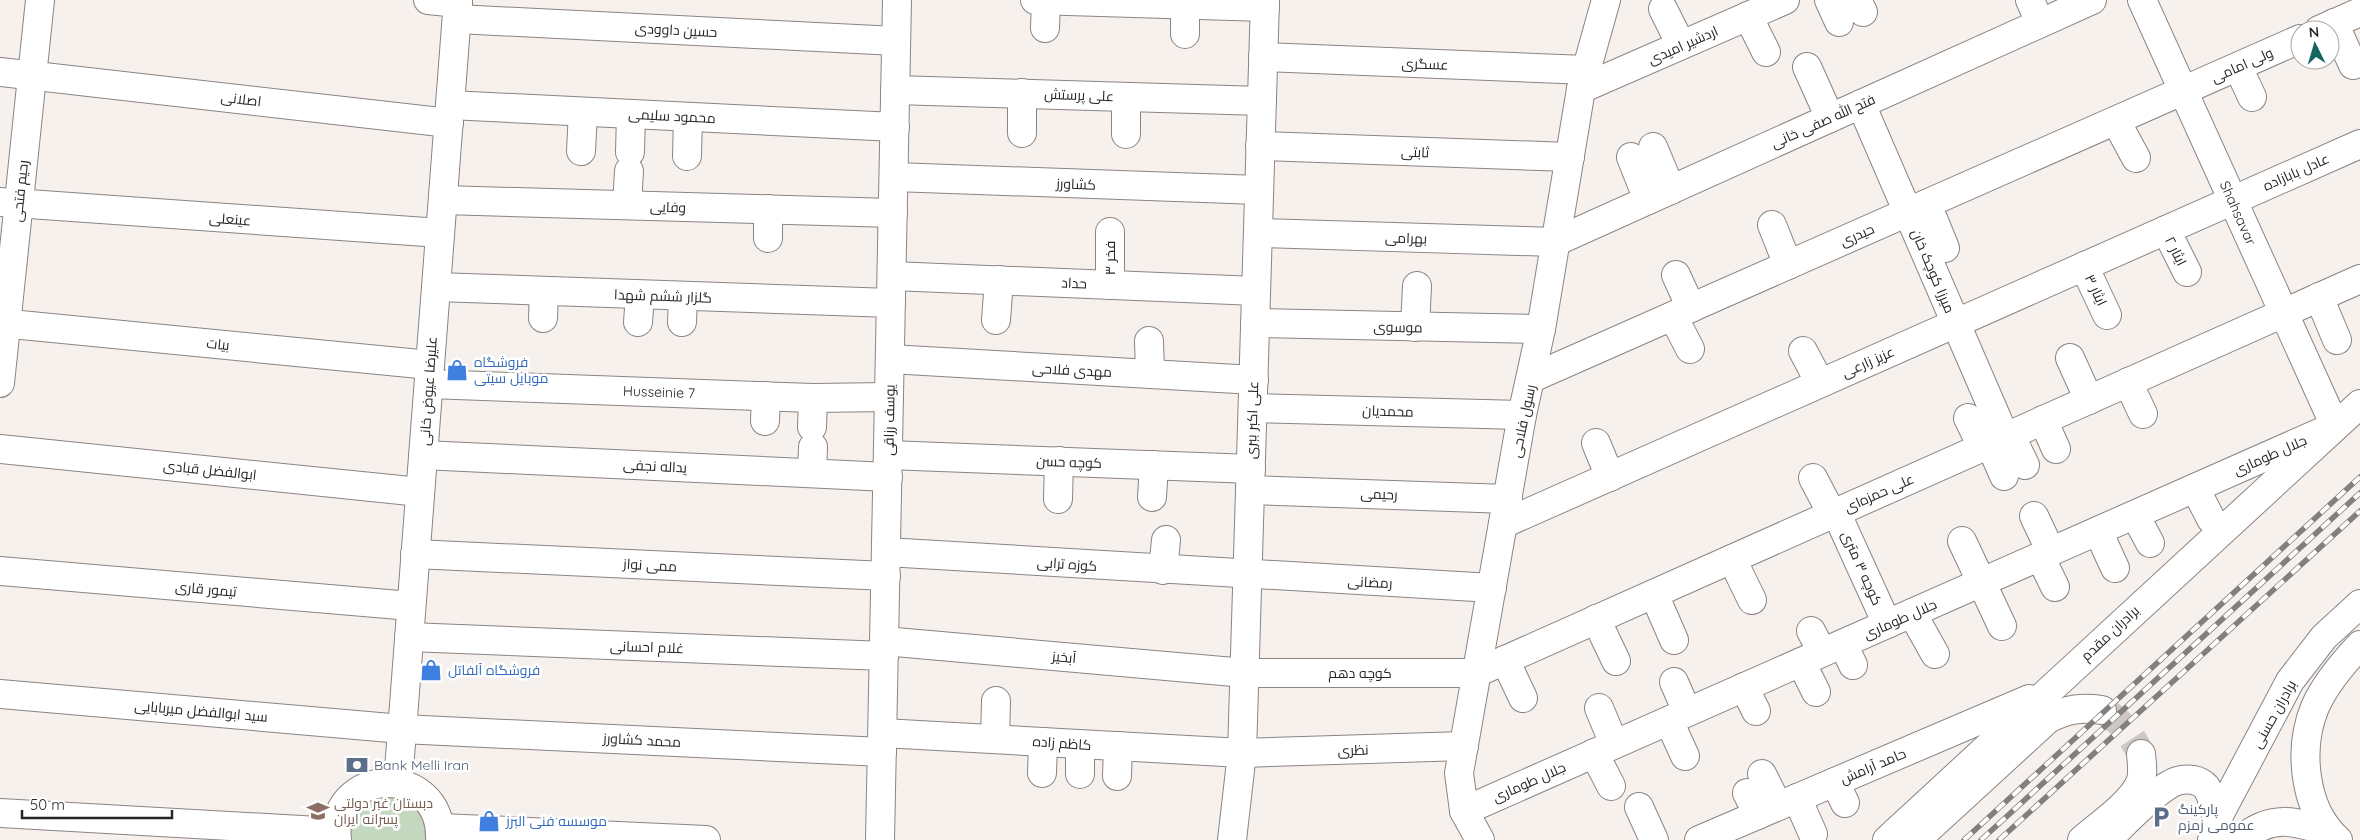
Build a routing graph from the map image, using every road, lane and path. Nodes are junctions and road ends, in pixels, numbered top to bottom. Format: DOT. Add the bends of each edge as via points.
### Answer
graph roads {
  1 [pos="40,0"];
  2 [pos="428,0"];
  3 [pos="897,0"];
  4 [pos="1035,0"];
  5 [pos="1046,0"];
  6 [pos="1606,0"];
  7 [pos="1785,0"];
  8 [pos="2092,0"];
  9 [pos="2142,0"];
  10 [pos="1265,4"];
  11 [pos="1185,5"];
  12 [pos="458,8"];
  13 [pos="1663,9"];
  14 [pos="2035,12"];
  15 [pos="2360,12"];
  16 [pos="1748,16"];
  17 [pos="2340,20"];
  18 [pos="1045,28"];
  19 [pos="1185,34"];
  20 [pos="896,41"];
  21 [pos="2290,44"];
  22 [pos="1681,46"];
  23 [pos="2340,46"];
  24 [pos="1766,52"];
  25 [pos="1263,57"];
  26 [pos="2353,65"];
  27 [pos="1807,67"];
  28 [pos="2238,67"];
  29 [pos="0,72"];
  30 [pos="32,74"];
  31 [pos="1584,80"];
  32 [pos="895,90"];
  33 [pos="2183,91"];
  34 [pos="1022,94"];
  35 [pos="1126,97"];
  36 [pos="2252,97"];
  37 [pos="1262,101"];
  38 [pos="1861,104"];
  39 [pos="583,112"];
  40 [pos="450,114"];
  41 [pos="631,114"];
  42 [pos="688,117"];
  43 [pos="1830,118"];
  44 [pos="2116,121"];
  45 [pos="895,127"];
  46 [pos="1022,132"];
  47 [pos="1126,134"];
  48 [pos="2360,144"];
  49 [pos="1260,146"];
  50 [pos="581,151"];
  51 [pos="1642,152"];
  52 [pos="687,156"];
  53 [pos="1570,157"];
  54 [pos="2136,158"];
  55 [pos="894,178"];
  56 [pos="1259,190"];
  57 [pos="1660,195"];
  58 [pos="443,200"];
  59 [pos="2232,200"];
  60 [pos="9,203"];
  61 [pos="627,205"];
  62 [pos="1917,208"];
  63 [pos="768,209"];
  64 [pos="893,213"];
  65 [pos="1772,225"];
  66 [pos="2166,230"];
  67 [pos="1110,232"];
  68 [pos="440,233"];
  69 [pos="1258,233"];
  70 [pos="768,238"];
  71 [pos="1555,242"];
  72 [pos="1945,248"];
  73 [pos="1788,265"];
  74 [pos="2084,266"];
  75 [pos="2187,272"];
  76 [pos="1676,275"];
  77 [pos="892,276"];
  78 [pos="2360,279"];
  79 [pos="999,280"];
  80 [pos="1110,285"];
  81 [pos="1417,286"];
  82 [pos="436,287"];
  83 [pos="1256,291"];
  84 [pos="544,292"];
  85 [pos="640,295"];
  86 [pos="2319,297"];
  87 [pos="891,303"];
  88 [pos="1682,312"];
  89 [pos="2283,312"];
  90 [pos="2107,315"];
  91 [pos="543,318"];
  92 [pos="996,320"];
  93 [pos="638,322"];
  94 [pos="1255,323"];
  95 [pos="1956,323"];
  96 [pos="3,324"];
  97 [pos="1415,327"];
  98 [pos="1540,329"];
  99 [pos="2337,340"];
  100 [pos="1149,341"];
  101 [pos="1690,349"];
  102 [pos="1803,351"];
  103 [pos="2070,358"];
  104 [pos="890,359"];
  105 [pos="429,374"];
  106 [pos="1150,374"];
  107 [pos="1532,378"];
  108 [pos="1254,380"];
  109 [pos="2128,382"];
  110 [pos="0,383"];
  111 [pos="1820,383"];
  112 [pos="889,397"];
  113 [pos="813,398"];
  114 [pos="2089,400"];
  115 [pos="2360,404"];
  116 [pos="1253,408"];
  117 [pos="2143,414"];
  118 [pos="1522,415"];
  119 [pos="1968,418"];
  120 [pos="2043,420"];
  121 [pos="2335,426"];
  122 [pos="1997,440"];
  123 [pos="1596,443"];
  124 [pos="0,449"];
  125 [pos="812,449"];
  126 [pos="2056,449"];
  127 [pos="423,454"];
  128 [pos="1059,461"];
  129 [pos="1154,465"];
  130 [pos="888,466"];
  131 [pos="2014,470"];
  132 [pos="1610,477"];
  133 [pos="1813,478"];
  134 [pos="1250,479"];
  135 [pos="2195,488"];
  136 [pos="420,492"];
  137 [pos="1152,497"];
  138 [pos="1058,499"];
  139 [pos="1506,512"];
  140 [pos="1834,513"];
  141 [pos="2135,515"];
  142 [pos="2034,516"];
  143 [pos="2211,519"];
  144 [pos="2098,531"];
  145 [pos="1166,540"];
  146 [pos="1962,541"];
  147 [pos="2150,543"];
  148 [pos="415,554"];
  149 [pos="2045,554"];
  150 [pos="1732,558"];
  151 [pos="886,564"];
  152 [pos="2115,568"];
  153 [pos="1163,570"];
  154 [pos="0,571"];
  155 [pos="1248,575"];
  156 [pos="1980,583"];
  157 [pos="2055,587"];
  158 [pos="1492,588"];
  159 [pos="1654,594"];
  160 [pos="1752,600"];
  161 [pos="2360,604"];
  162 [pos="411,606"];
  163 [pos="1912,613"];
  164 [pos="1596,620"];
  165 [pos="1887,624"];
  166 [pos="2002,626"];
  167 [pos="409,637"];
  168 [pos="1674,640"];
  169 [pos="2360,645"];
  170 [pos="884,649"];
  171 [pos="1826,651"];
  172 [pos="1935,654"];
  173 [pos="1505,660"];
  174 [pos="1616,661"];
  175 [pos="1245,673"];
  176 [pos="1476,673"];
  177 [pos="1674,682"];
  178 [pos="1744,687"];
  179 [pos="1816,692"];
  180 [pos="2046,692"];
  181 [pos="0,694"];
  182 [pos="1523,698"];
  183 [pos="996,701"];
  184 [pos="1599,708"];
  185 [pos="2102,710"];
  186 [pos="1756,711"];
  187 [pos="1678,716"];
  188 [pos="402,729"];
  189 [pos="995,739"];
  190 [pos="1043,742"];
  191 [pos="882,743"];
  192 [pos="1080,745"];
  193 [pos="1118,746"];
  194 [pos="1464,746"];
  195 [pos="1604,749"];
  196 [pos="1242,753"];
  197 [pos="2141,754"];
  198 [pos="1685,756"];
  199 [pos="1042,773"];
  200 [pos="1080,774"];
  201 [pos="1117,776"];
  202 [pos="398,783"];
  203 [pos="1611,786"];
  204 [pos="1639,807"];
  205 [pos="1762,807"];
  206 [pos="1464,811"];
  207 [pos="0,813"];
  208 [pos="2214,830"];
  209 [pos="227,833"];
  210 [pos="440,834"];
  211 [pos="1813,834"];
  212 [pos="337,836"];
  213 [pos="2334,836"];
  214 [pos="706,840"];
  215 [pos="880,840"];
  216 [pos="1232,840"];
  217 [pos="1480,840"];
  218 [pos="1654,840"];
  219 [pos="1701,840"];
  220 [pos="1887,840"];
  221 [pos="1916,840"];
  222 [pos="2082,840"];
  223 [pos="2107,840"];
  224 [pos="2240,840"];
  1 -- 30 [label="street, رحیم فتحی"];
  2 -- 12 [label="street, حسین داوودی"];
  3 -- 20 [label="street, یوسف رزاقی"];
  4 -- 5 [label="street"];
  5 -- 11 [label="street"];
  5 -- 18 [label="street"];
  6 -- 31 [label="street, رسول فلاحی"];
  7 -- 16 [label="street, اردشیر امیدی"];
  8 -- 14 [label="street, فتح الله صفی خانی"];
  9 -- 33 [label="street, Shahsavar"];
  10 -- 11 [label="street"];
  10 -- 25 [label="street, علی اکبر ببری"];
  11 -- 19 [label="street"];
  12 -- 20 [label="street, حسین داوودی"];
  12 -- 40 [label="street, علیرضا عیوض خانی"];
  13 -- 22 [label="street"];
  14 -- 38 [label="street, فتح الله صفی خانی"];
  15 -- 17 [label="street"];
  16 -- 22 [label="street, اردشیر امیدی"];
  16 -- 24 [label="street"];
  20 -- 32 [label="street, یوسف رزاقی"];
  21 -- 28 [label="street, ولی امامی"];
  22 -- 31 [label="street, اردشیر امیدی"];
  23 -- 26 [label="street"];
  25 -- 31 [label="street, عسگری"];
  25 -- 37 [label="street, علی اکبر ببری"];
  27 -- 43 [label="street"];
  28 -- 33 [label="street, ولی امامی"];
  28 -- 36 [label="street"];
  29 -- 30 [label="street, اصلانی"];
  30 -- 40 [label="street, اصلانی"];
  30 -- 60 [label="street, رحیم فتحی"];
  31 -- 53 [label="street, رسول فلاحی"];
  32 -- 34 [label="street, علی پرستش"];
  32 -- 45 [label="street, یوسف رزاقی"];
  33 -- 44 [label="street, حیدری"];
  33 -- 59 [label="street, Shahsavar"];
  34 -- 35 [label="street, علی پرستش"];
  34 -- 46 [label="street"];
  35 -- 37 [label="street, علی پرستش"];
  35 -- 47 [label="street"];
  37 -- 49 [label="street, علی اکبر ببری"];
  38 -- 43 [label="street, فتح الله صفی خانی"];
  38 -- 62 [label="street, میرزا کوچک خان"];
  39 -- 40 [label="street, محمود سلیمی"];
  39 -- 41 [label="street, محمود سلیمی"];
  39 -- 50 [label="street"];
  40 -- 58 [label="street, علیرضا عیوض خانی"];
  41 -- 42 [label="street, محمود سلیمی"];
  41 -- 61 [label="street"];
  42 -- 45 [label="street, محمود سلیمی"];
  42 -- 52 [label="street"];
  43 -- 57 [label="street, فتح الله صفی خانی"];
  44 -- 54 [label="street"];
  44 -- 62 [label="street, حیدری"];
  45 -- 55 [label="street, یوسف رزاقی"];
  48 -- 59 [label="street, عادل بابازاده"];
  49 -- 53 [label="street, ثابتی"];
  49 -- 56 [label="street, علی اکبر ببری"];
  51 -- 57 [label="street"];
  53 -- 71 [label="street, رسول فلاحی"];
  55 -- 56 [label="street, کشاورز"];
  55 -- 64 [label="street, یوسف رزاقی"];
  56 -- 69 [label="street, علی اکبر ببری"];
  57 -- 71 [label="street, فتح الله صفی خانی"];
  58 -- 61 [label="street, وفایی"];
  58 -- 68 [label="street, علیرضا عیوض خانی"];
  59 -- 66 [label="street, عزیز زارعی"];
  59 -- 89 [label="street, Shahsavar"];
  60 -- 68 [label="street, عینعلی"];
  60 -- 96 [label="street, رحیم فتحی"];
  61 -- 63 [label="street, وفایی"];
  62 -- 72 [label="street"];
  62 -- 73 [label="street, حیدری"];
  62 -- 95 [label="street, میرزا کوچک خان"];
  63 -- 64 [label="street, وفایی"];
  63 -- 70 [label="street"];
  64 -- 77 [label="street, یوسف رزاقی"];
  65 -- 73 [label="street"];
  66 -- 74 [label="street, عزیز زارعی"];
  66 -- 75 [label="street, ایثار ۲"];
  67 -- 80 [label="street, فخر ۳"];
  68 -- 82 [label="street, علیرضا عیوض خانی"];
  69 -- 71 [label="street, بهرامی"];
  69 -- 83 [label="street, علی اکبر ببری"];
  71 -- 98 [label="street, رسول فلاحی"];
  73 -- 88 [label="street, حیدری"];
  74 -- 90 [label="street, ایثار ۳"];
  74 -- 95 [label="street, عزیز زارعی"];
  76 -- 88 [label="street"];
  77 -- 79 [label="street, حداد"];
  77 -- 87 [label="street, یوسف رزاقی"];
  78 -- 86 [label="street, علی حمزه‌ای"];
  79 -- 80 [label="street, حداد"];
  79 -- 92 [label="street"];
  80 -- 83 [label="street, حداد"];
  81 -- 97 [label="street"];
  82 -- 84 [label="street, گلزار ششم شهدا"];
  82 -- 105 [label="street, علیرضا عیوض خانی"];
  83 -- 94 [label="street, علی اکبر ببری"];
  84 -- 85 [label="street, گلزار ششم شهدا"];
  84 -- 91 [label="street"];
  85 -- 87 [label="street, گلزار ششم شهدا" via="683,310"];
  85 -- 93 [label="street"];
  86 -- 89 [label="street, علی حمزه‌ای"];
  86 -- 99 [label="street"];
  87 -- 104 [label="street, یوسف رزاقی"];
  88 -- 101 [label="street"];
  88 -- 107 [label="street, حیدری"];
  89 -- 109 [label="street, علی حمزه‌ای"];
  89 -- 121 [label="street, Shahsavar"];
  94 -- 97 [label="street, موسوی"];
  94 -- 108 [label="street, علی اکبر ببری"];
  95 -- 111 [label="street, عزیز زارعی"];
  95 -- 122 [label="street, میرزا کوچک خان"];
  96 -- 105 [label="street, بیات"];
  96 -- 110 [label="street, رحیم فتحی"];
  97 -- 98 [label="street, موسوی"];
  98 -- 107 [label="street, رسول فلاحی"];
  100 -- 106 [label="street"];
  102 -- 111 [label="street"];
  103 -- 114 [label="street"];
  104 -- 106 [label="street, مهدی فلاحی"];
  104 -- 112 [label="street, یوسف رزاقی"];
  105 -- 113 [label="street, Husseinie 7" via="766,408"];
  105 -- 127 [label="street, علیرضا عیوض خانی"];
  106 -- 108 [label="street, مهدی فلاحی"];
  107 -- 118 [label="street, رسول فلاحی"];
  108 -- 116 [label="street, علی اکبر ببری"];
  109 -- 114 [label="street, علی حمزه‌ای"];
  109 -- 117 [label="street"];
  111 -- 132 [label="street, عزیز زارعی"];
  112 -- 113 [label="street, Husseinie 7"];
  112 -- 130 [label="street, یوسف رزاقی"];
  113 -- 125 [label="street"];
  114 -- 120 [label="street, علی حمزه‌ای"];
  115 -- 121 [label="street, برادران مقدم"];
  116 -- 118 [label="street, محمدیان"];
  116 -- 134 [label="street, علی اکبر ببری"];
  118 -- 139 [label="street, رسول فلاحی"];
  119 -- 122 [label="street"];
  120 -- 122 [label="street, علی حمزه‌ای"];
  120 -- 126 [label="street"];
  121 -- 135 [label="street, جلال طوماری"];
  121 -- 180 [label="street, برادران مقدم"];
  122 -- 131 [label="street"];
  122 -- 140 [label="street, علی حمزه‌ای"];
  123 -- 132 [label="street"];
  124 -- 136 [label="street, ابوالفضل قبادی"];
  125 -- 127 [label="street, یداله نجفی"];
  125 -- 130 [label="street, یداله نجفی"];
  127 -- 136 [label="street, علیرضا عیوض خانی"];
  128 -- 129 [label="street, کوچه حسن"];
  128 -- 130 [label="street, کوچه حسن"];
  128 -- 138 [label="street"];
  129 -- 134 [label="street, کوچه حسن"];
  129 -- 137 [label="street"];
  130 -- 151 [label="street, یوسف رزاقی"];
  132 -- 139 [label="street, عزیز زارعی"];
  133 -- 140 [label="street, کوچه ۳ متری"];
  134 -- 139 [label="street, رحیمی"];
  134 -- 155 [label="street, علی اکبر ببری"];
  135 -- 141 [label="street, جلال طوماری"];
  135 -- 143 [label="street"];
  136 -- 148 [label="street, علیرضا عیوض خانی"];
  139 -- 158 [label="street, رسول فلاحی"];
  140 -- 150 [label="street, علی حمزه‌ای"];
  140 -- 165 [label="street, کوچه ۳ متری"];
  141 -- 144 [label="street, جلال طوماری"];
  141 -- 147 [label="street"];
  142 -- 149 [label="street"];
  144 -- 149 [label="street, جلال طوماری"];
  144 -- 152 [label="street"];
  145 -- 153 [label="street"];
  146 -- 156 [label="street"];
  148 -- 151 [label="street, ممی نواز"];
  148 -- 162 [label="street, علیرضا عیوض خانی"];
  149 -- 156 [label="street, جلال طوماری"];
  149 -- 157 [label="street"];
  150 -- 159 [label="street, علی حمزه‌ای"];
  150 -- 160 [label="street"];
  151 -- 153 [label="street, کوزه ترابی" via="1085,574"];
  151 -- 170 [label="street, یوسف رزاقی"];
  153 -- 155 [label="street, کوزه ترابی"];
  154 -- 162 [label="street, تیمور قاری"];
  155 -- 158 [label="street, رمضانی"];
  155 -- 175 [label="street, علی اکبر ببری"];
  156 -- 163 [label="street, جلال طوماری"];
  156 -- 166 [label="street"];
  158 -- 176 [label="street, رسول فلاحی"];
  159 -- 164 [label="street, علی حمزه‌ای"];
  159 -- 168 [label="street"];
  161 -- 208 [label="street, برادران حسنی" via="2324,637 2290,681"];
  162 -- 167 [label="street, علیرضا عیوض خانی"];
  163 -- 165 [label="street, جلال طوماری"];
  163 -- 172 [label="street"];
  164 -- 173 [label="street, علی حمزه‌ای"];
  164 -- 174 [label="street"];
  165 -- 171 [label="street, جلال طوماری"];
  167 -- 170 [label="street, غلام احسانی"];
  167 -- 188 [label="street, علیرضا عیوض خانی"];
  169 -- 213 [label="street" via="2340,666 2315,707 2307,740 2306,773 2315,806"];
  170 -- 175 [label="street, آبخیز" via="1061,668"];
  170 -- 191 [label="street, یوسف رزاقی"];
  171 -- 178 [label="street, جلال طوماری"];
  171 -- 179 [label="street"];
  173 -- 176 [label="street, علی حمزه‌ای"];
  173 -- 182 [label="street"];
  175 -- 176 [label="street, کوچه دهم"];
  175 -- 196 [label="street, علی اکبر ببری"];
  176 -- 194 [label="street, رسول فلاحی"];
  177 -- 187 [label="street"];
  178 -- 186 [label="street"];
  178 -- 187 [label="street, جلال طوماری"];
  180 -- 205 [label="street, حامد آرامش" via="1840,792"];
  180 -- 220 [label="street, برادران مقدم"];
  181 -- 188 [label="street, سید ابوالفضل میربابایی"];
  183 -- 189 [label="street"];
  184 -- 195 [label="street"];
  185 -- 221 [label="street" via="2071,709 2048,719"];
  187 -- 195 [label="street, جلال طوماری"];
  187 -- 198 [label="street"];
  188 -- 191 [label="street, محمد کشاورز"];
  188 -- 202 [label="street, علیرضا عیوض خانی"];
  189 -- 190 [label="street, کاظم زاده"];
  189 -- 191 [label="street, کاظم زاده"];
  190 -- 192 [label="street, کاظم زاده"];
  190 -- 199 [label="street"];
  191 -- 215 [label="street, یوسف رزاقی"];
  192 -- 193 [label="street, کاظم زاده"];
  192 -- 200 [label="street"];
  193 -- 196 [label="street, کاظم زاده"];
  193 -- 201 [label="street"];
  194 -- 196 [label="street, نظری"];
  194 -- 206 [label="street, رسول فلاحی" via="1459,773"];
  195 -- 203 [label="street"];
  195 -- 206 [label="street, جلال طوماری"];
  196 -- 216 [label="street, علی اکبر ببری"];
  197 -- 222 [label="street" via="2143,770 2139,785"];
  202 -- 210 [label="street" via="427,798 436,812"];
  202 -- 212 [label="street" via="382,782 356,794 345,805 339,818"];
  204 -- 218 [label="street"];
  205 -- 211 [label="street"];
  205 -- 219 [label="street, حامد آرامش"];
  206 -- 217 [label="street, رسول فلاحی"];
  207 -- 209 [label="street"];
  208 -- 223 [label="street" via="2213,799 2205,786 2192,779 2177,781 2160,792"];
  209 -- 212 [label="street"];
  210 -- 214 [label="street"];
  213 -- 224 [label="street" via="2300,822 2277,822 2252,830"];
}
